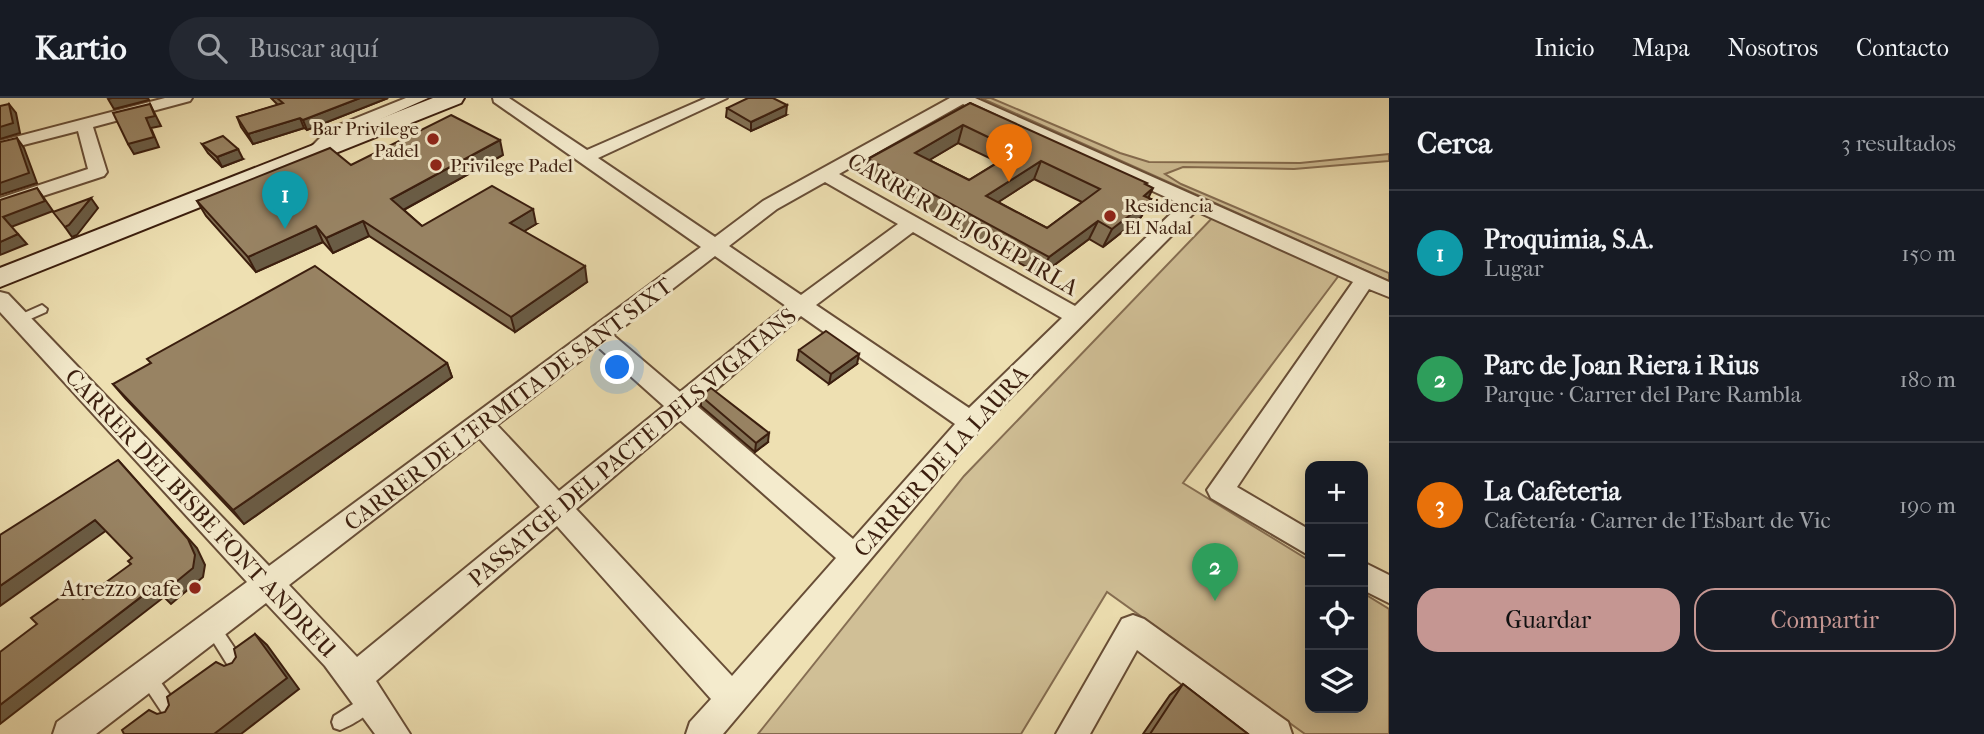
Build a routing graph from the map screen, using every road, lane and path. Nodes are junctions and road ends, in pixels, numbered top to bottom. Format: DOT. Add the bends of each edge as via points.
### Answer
graph roads {
  1 [pos="184,98"];
  2 [pos="420,98"];
  3 [pos="453,98"];
  4 [pos="501,98"];
  5 [pos="719,98"];
  6 [pos="962,98"];
  7 [pos="84,124"];
  8 [pos="0,146"];
  9 [pos="318,149"];
  10 [pos="586,157"];
  11 [pos="825,174"];
  12 [pos="1194,202"];
  13 [pos="0,204"];
  14 [pos="912,223"];
  15 [pos="716,246"];
  16 [pos="0,278"];
  17 [pos="1365,280"];
  18 [pos="1389,290"];
  19 [pos="0,299"];
  20 [pos="801,305"];
  21 [pos="42,309"];
  22 [pos="1076,316"];
  23 [pos="19,320"];
  24 [pos="599,335"];
  25 [pos="681,405"];
  26 [pos="971,422"];
  27 [pos="481,424"];
  28 [pos="559,509"];
  29 [pos="1305,541"];
  30 [pos="854,557"];
  31 [pos="1368,578"];
  32 [pos="268,585"];
  33 [pos="1389,590"];
  34 [pos="212,627"];
  35 [pos="237,667"];
  36 [pos="146,675"];
  37 [pos="363,689"];
  38 [pos="731,698"];
  39 [pos="173,714"];
  40 [pos="341,722"];
  41 [pos="69,734"];
  42 [pos="394,734"];
  43 [pos="702,734"];
  44 [pos="1073,734"];
  45 [pos="1276,734"];
  1 -- 7 [label="street"];
  2 -- 9 [label="street" via="335,133"];
  3 -- 9 [label="street"];
  4 -- 10 [label="street"];
  5 -- 10 [label="street"];
  6 -- 11 [label="street, CARRER DE L'ERMITA DE SANT SIXT"];
  6 -- 12 [label="street"];
  7 -- 8 [label="street"];
  7 -- 13 [label="street" via="98,172"];
  9 -- 16 [label="street"];
  10 -- 15 [label="street"];
  11 -- 14 [label="street, CARRER DE JOSEP IRLA"];
  11 -- 15 [label="street, CARRER DE L'ERMITA DE SANT SIXT" via="770,205"];
  12 -- 17 [label="street"];
  12 -- 22 [label="street, CARRER DE LA LAURA"];
  14 -- 20 [label="street, PASSATGE DEL PACTE DELS VIGATANS"];
  14 -- 22 [label="street, CARRER DE JOSEP IRLA"];
  15 -- 20 [label="street"];
  15 -- 24 [label="street, CARRER DE L'ERMITA DE SANT SIXT"];
  17 -- 18 [label="street"];
  17 -- 29 [label="street" via="1220,490"];
  19 -- 23 [label="street, CARRER DEL BISBE FONT ANDREU"];
  20 -- 25 [label="street, PASSATGE DEL PACTE DELS VIGATANS"];
  20 -- 26 [label="street"];
  21 -- 23 [label="lane"];
  22 -- 26 [label="street, CARRER DE LA LAURA"];
  23 -- 32 [label="street, CARRER DEL BISBE FONT ANDREU" via="130,453"];
  24 -- 25 [label="street"];
  24 -- 27 [label="street, CARRER DE L'ERMITA DE SANT SIXT"];
  25 -- 28 [label="street, PASSATGE DEL PACTE DELS VIGATANS"];
  25 -- 30 [label="street"];
  26 -- 30 [label="street, CARRER DE LA LAURA"];
  27 -- 28 [label="street"];
  27 -- 32 [label="street, CARRER DE L'ERMITA DE SANT SIXT"];
  28 -- 37 [label="street, PASSATGE DEL PACTE DELS VIGATANS"];
  28 -- 38 [label="street"];
  30 -- 38 [label="street, CARRER DE LA LAURA"];
  31 -- 33 [label="street"];
  32 -- 34 [label="street, CARRER DE L'ERMITA DE SANT SIXT"];
  32 -- 37 [label="street, CARRER DEL BISBE FONT ANDREU" via="302,616"];
  34 -- 35 [label="lane"];
  34 -- 36 [label="street, CARRER DE L'ERMITA DE SANT SIXT"];
  36 -- 39 [label="lane"];
  36 -- 41 [label="street, CARRER DE L'ERMITA DE SANT SIXT"];
  37 -- 40 [label="lane"];
  37 -- 42 [label="street, CARRER DEL BISBE FONT ANDREU"];
  38 -- 43 [label="street, CARRER DE LA LAURA"];
  44 -- 45 [label="street" via="1133,629"];
}
